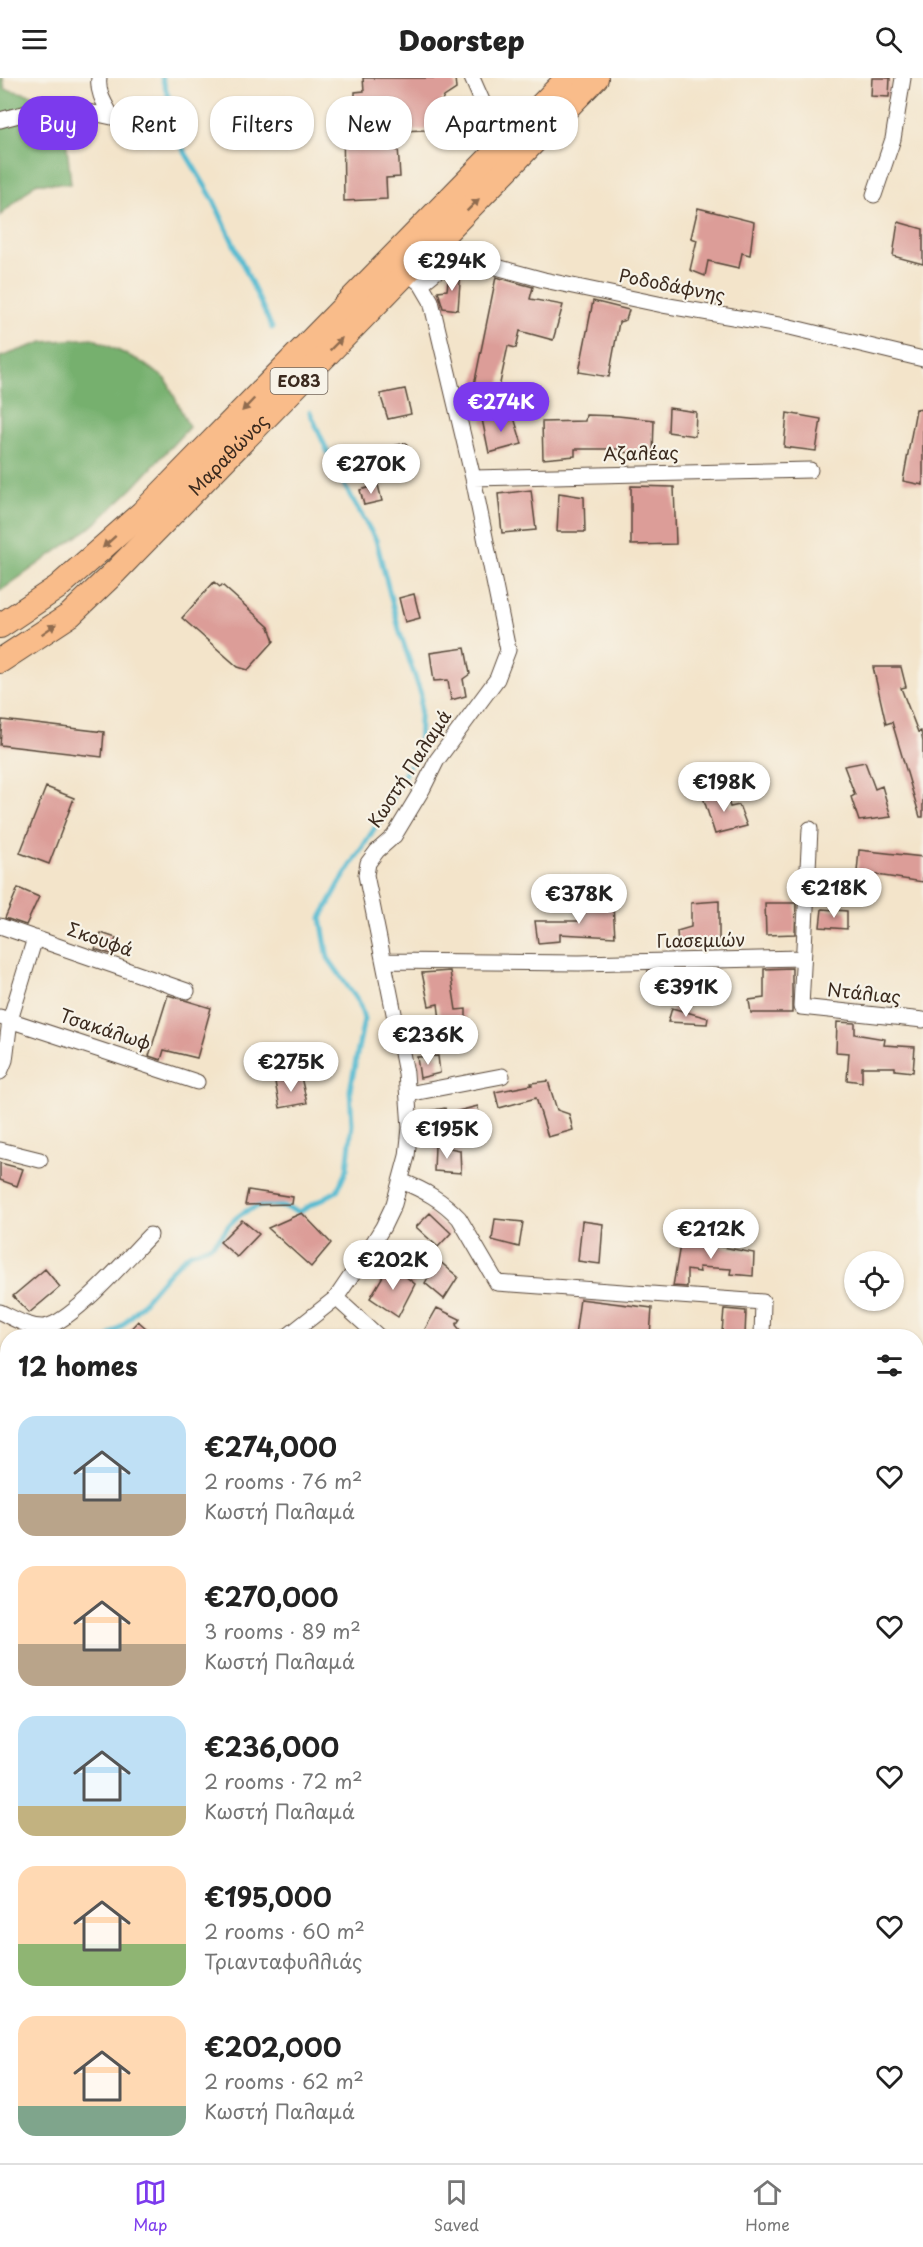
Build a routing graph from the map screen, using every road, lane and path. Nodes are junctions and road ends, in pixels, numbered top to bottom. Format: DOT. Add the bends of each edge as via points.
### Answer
graph roads {
  1 [pos="99,78"];
  2 [pos="472,78"];
  3 [pos="568,78"];
  4 [pos="596,78"];
  5 [pos="903,78"];
  6 [pos="480,96"];
  7 [pos="551,96"];
  8 [pos="0,120"];
  9 [pos="498,150"];
  10 [pos="874,195"];
  11 [pos="414,278"];
  12 [pos="923,359"];
  13 [pos="810,470"];
  14 [pos="472,477"];
  15 [pos="0,626"];
  16 [pos="0,661"];
  17 [pos="810,829"];
  18 [pos="0,926"];
  19 [pos="35,938"];
  20 [pos="802,958"];
  21 [pos="384,961"];
  22 [pos="187,991"];
  23 [pos="5,1018"];
  24 [pos="923,1020"];
  25 [pos="0,1072"];
  26 [pos="502,1076"];
  27 [pos="197,1082"];
  28 [pos="408,1094"];
  29 [pos="0,1150"];
  30 [pos="40,1160"];
  31 [pos="402,1181"];
  32 [pos="150,1235"];
  33 [pos="336,1298"];
  34 [pos="0,1312"];
  35 [pos="297,1329"];
  36 [pos="370,1329"];
  37 [pos="762,1329"];
  1 -- 8 [label="street" via="101,98 112,117 59,108"];
  2 -- 6 [label="street"];
  3 -- 7 [label="main road, Μαραθώνος / ΕΟ83"];
  11 -- 4 [label="main road, Μαραθώνος / ΕΟ83, one-way"];
  5 -- 10 [label="street" via="893,139"];
  9 -- 15 [label="main road, Μαραθώνος / ΕΟ83, one-way" via="142,513 58,587"];
  11 -- 12 [label="street, Ροδοδάφνης" via="456,260 471,260 544,280 790,327"];
  11 -- 14 [label="street, Κωστή Παλαμά" via="431,301 437,321"];
  16 -- 11 [label="main road, Μαραθώνος / ΕΟ83, one-way" via="85,602"];
  13 -- 14 [label="street, Αζαλέας"];
  14 -- 21 [label="street, Κωστή Παλαμά" via="508,650 497,679 437,760 394,836 368,862 366,875"];
  17 -- 20 [label="street"];
  18 -- 19 [label="street, Σκουφά"];
  19 -- 22 [label="street, Σκουφά"];
  19 -- 23 [label="street"];
  20 -- 21 [label="street, Γιασεμιών" via="579,963"];
  20 -- 24 [label="street, Ντάλιας" via="801,1007"];
  21 -- 28 [label="street, Κωστή Παλαμά"];
  23 -- 25 [label="street" via="5,1060"];
  23 -- 27 [label="street, Τσακάλωφ"];
  26 -- 28 [label="street"];
  28 -- 31 [label="street, Κωστή Παλαμά" via="410,1128"];
  29 -- 30 [label="street"];
  31 -- 33 [label="street, Κωστή Παλαμά" via="383,1227"];
  31 -- 37 [label="street" via="438,1198 451,1209 492,1278 500,1284 763,1302"];
  32 -- 34 [label="street" via="58,1322 44,1327"];
  33 -- 35 [label="street, Κωστή Παλαμά"];
  33 -- 36 [label="street"];
}
